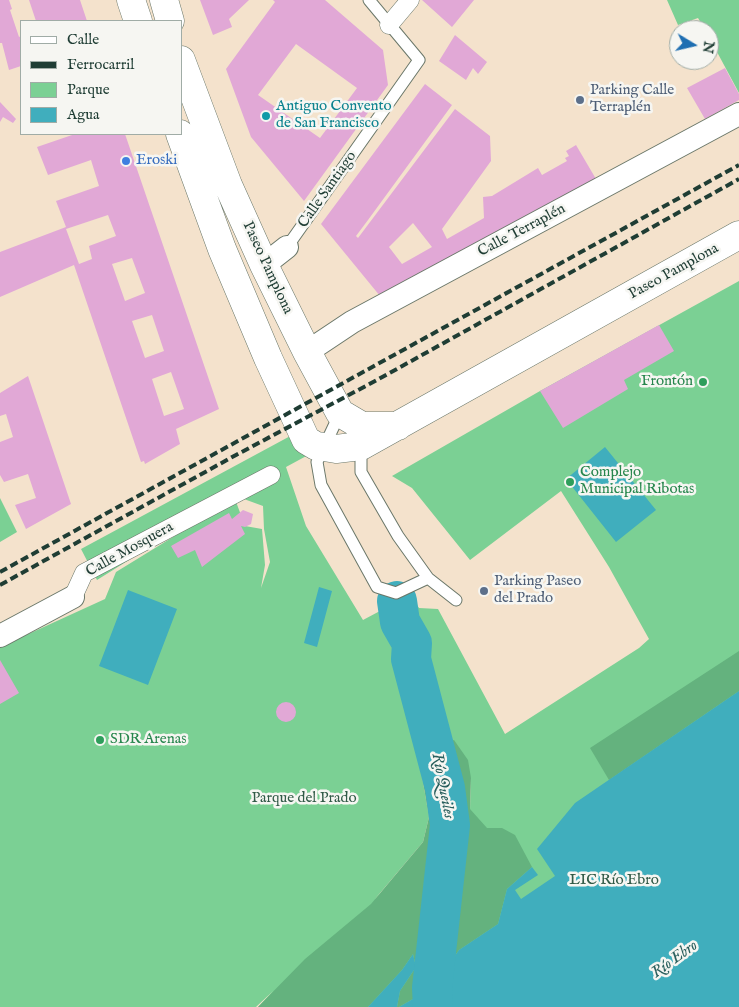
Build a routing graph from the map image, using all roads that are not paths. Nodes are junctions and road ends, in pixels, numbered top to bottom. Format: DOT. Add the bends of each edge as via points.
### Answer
graph roads {
  1 [pos="131,0"];
  2 [pos="164,0"];
  3 [pos="369,0"];
  4 [pos="410,0"];
  5 [pos="138,20"];
  6 [pos="170,20"];
  7 [pos="389,25"];
  8 [pos="182,63"];
  9 [pos="739,114"];
  10 [pos="180,135"];
  11 [pos="739,235"];
  12 [pos="287,247"];
  13 [pos="264,265"];
  14 [pos="307,352"];
  15 [pos="355,428"];
  16 [pos="324,447"];
  17 [pos="271,475"];
  18 [pos="428,578"];
  19 [pos="73,597"];
  20 [pos="456,600"];
  21 [pos="0,636"];
  1 -- 5 [label="main road"];
  2 -- 6 [label="main road"];
  3 -- 7 [label="lane"];
  4 -- 7 [label="street"];
  7 -- 12 [label="lane, Calle Santiago" via="419,60"];
  8 -- 13 [label="main road, Paseo Pamplona" via="228,185"];
  9 -- 14 [label="street, Calle Terraplén" via="360,318"];
  10 -- 16 [label="main road, Paseo Pamplona" via="222,250 268,358 306,440"];
  11 -- 15 [label="main road, Paseo Pamplona" via="400,426"];
  12 -- 13 [label="street, Calle Santiago"];
  13 -- 14 [label="main road, Paseo Pamplona"];
  14 -- 15 [label="main road, Paseo Pamplona"];
  15 -- 16 [label="main road, Paseo Pamplona" via="336,449"];
  15 -- 18 [label="lane" via="361,472 398,536"];
  16 -- 18 [label="lane" via="317,462 321,485 376,587 396,593"];
  17 -- 19 [label="street, Calle Mosquera" via="84,573"];
  18 -- 20 [label="lane"];
  19 -- 21 [label="street, Calle Mosquera"];
}
